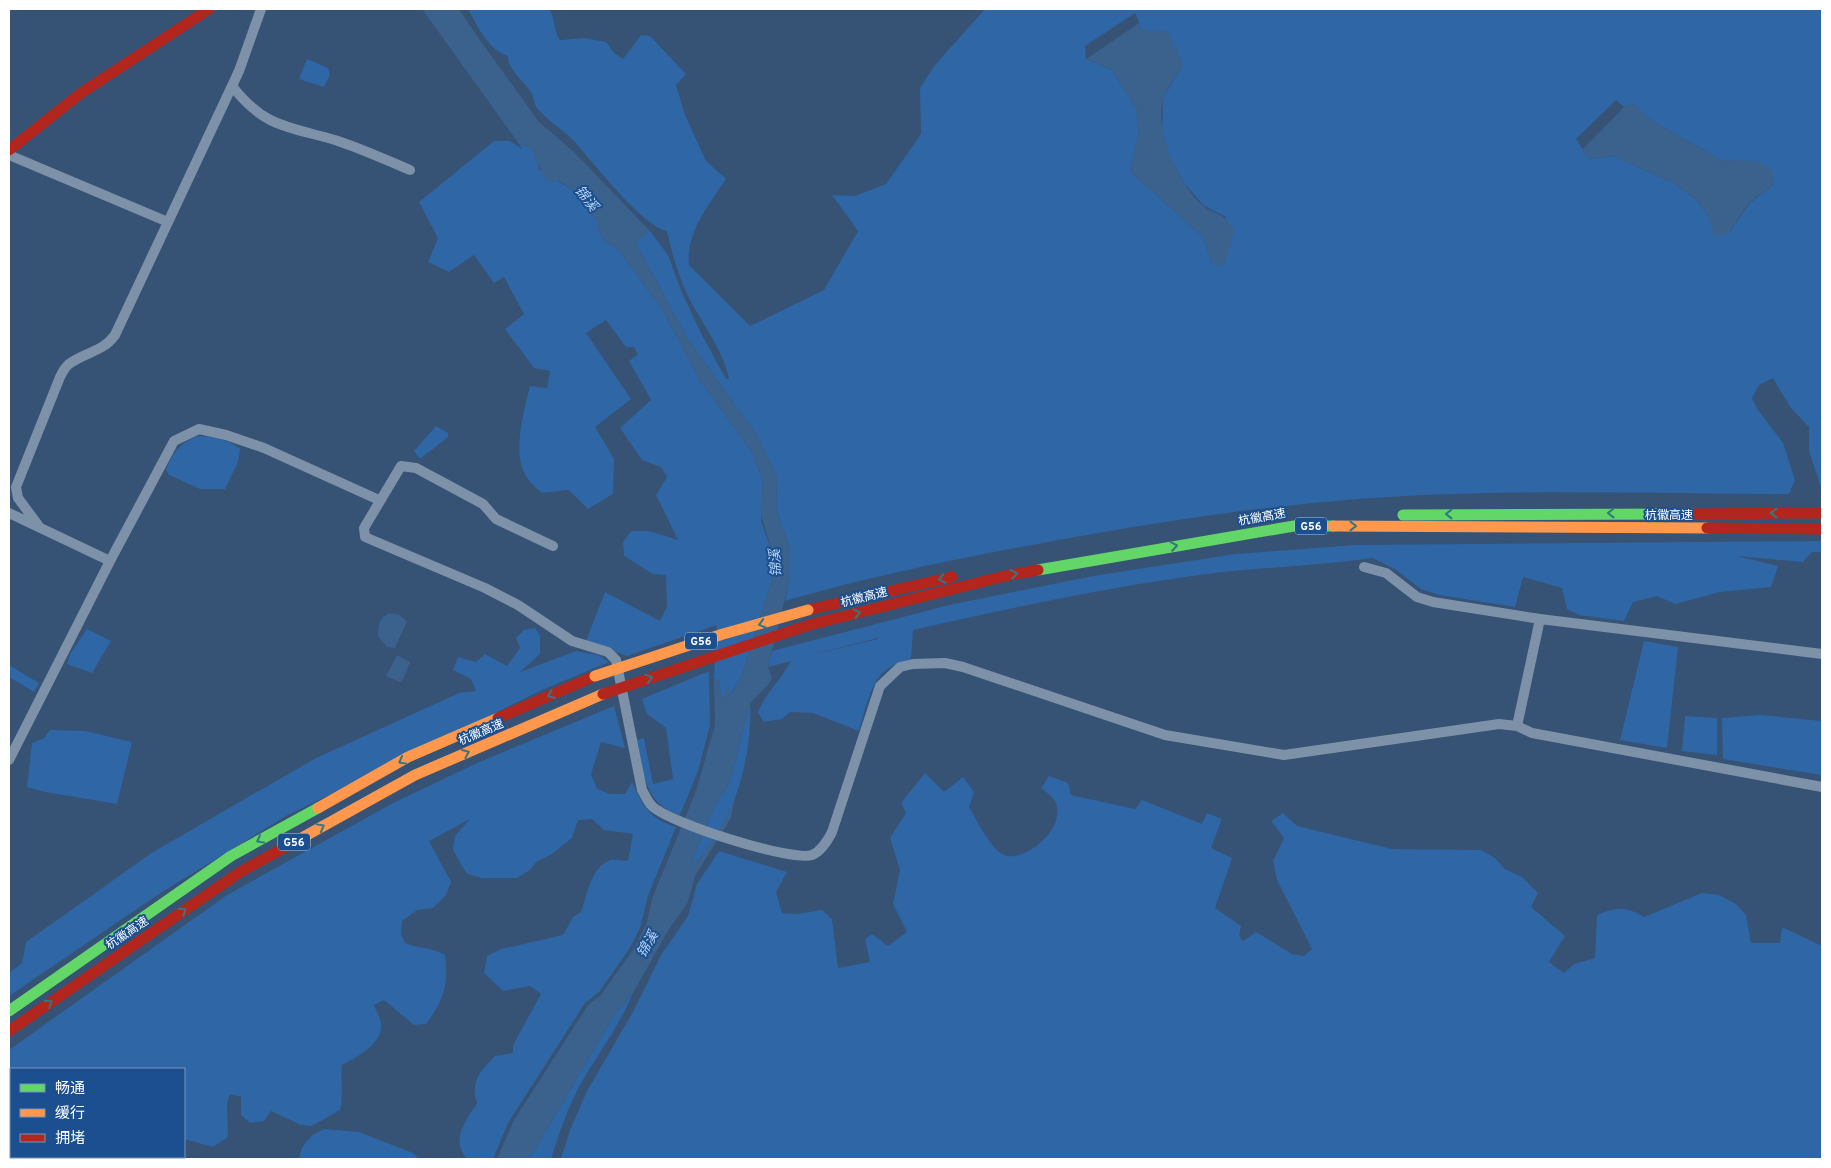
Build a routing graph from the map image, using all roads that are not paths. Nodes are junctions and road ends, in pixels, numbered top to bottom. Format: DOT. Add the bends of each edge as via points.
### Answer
graph roads {
  1 [pos="209,9"];
  2 [pos="261,9"];
  3 [pos="232,86"];
  4 [pos="9,150"];
  5 [pos="9,155"];
  6 [pos="410,170"];
  7 [pos="168,222"];
  8 [pos="379,500"];
  9 [pos="9,513"];
  10 [pos="1822,514"];
  11 [pos="38,525"];
  12 [pos="1822,529"];
  13 [pos="553,546"];
  14 [pos="110,561"];
  15 [pos="1364,567"];
  16 [pos="1540,619"];
  17 [pos="1822,654"];
  18 [pos="1517,726"];
  19 [pos="9,760"];
  20 [pos="1822,787"];
  21 [pos="9,1011"];
  22 [pos="9,1031"];
  1 -- 4 [label="main road" via="114,71"];
  2 -- 3 [label="street"];
  3 -- 6 [label="street" via="257,114 278,125 335,140"];
  3 -- 7 [label="street"];
  5 -- 7 [label="street"];
  7 -- 11 [label="street" via="115,335 98,351 68,364 60,377 16,487 18,498"];
  8 -- 13 [label="street" via="401,466 416,468 483,504 496,520"];
  8 -- 14 [label="street" via="264,448 199,429 174,441"];
  8 -- 18 [label="street" via="364,528 365,537 485,588 572,641 608,652 616,660 642,790 652,806 677,821 798,857 813,854 825,845 832,832 880,686 900,667 913,664 963,666 1165,735 1284,755 1499,724"];
  9 -- 11 [label="street"];
  10 -- 21 [label="main road, 杭徽高速 / G56, one-way, bridge" via="1295,515 1001,565 808,610 595,676 408,757 232,856"];
  11 -- 14 [label="street"];
  22 -- 12 [label="main road, 杭徽高速 / G56, one-way, bridge" via="240,872 415,774 603,694 809,625 1005,576 1294,526"];
  14 -- 19 [label="street"];
  15 -- 16 [label="street" via="1386,573 1417,597 1433,602"];
  16 -- 17 [label="street"];
  16 -- 18 [label="street"];
  18 -- 20 [label="street" via="1532,733"];
}
